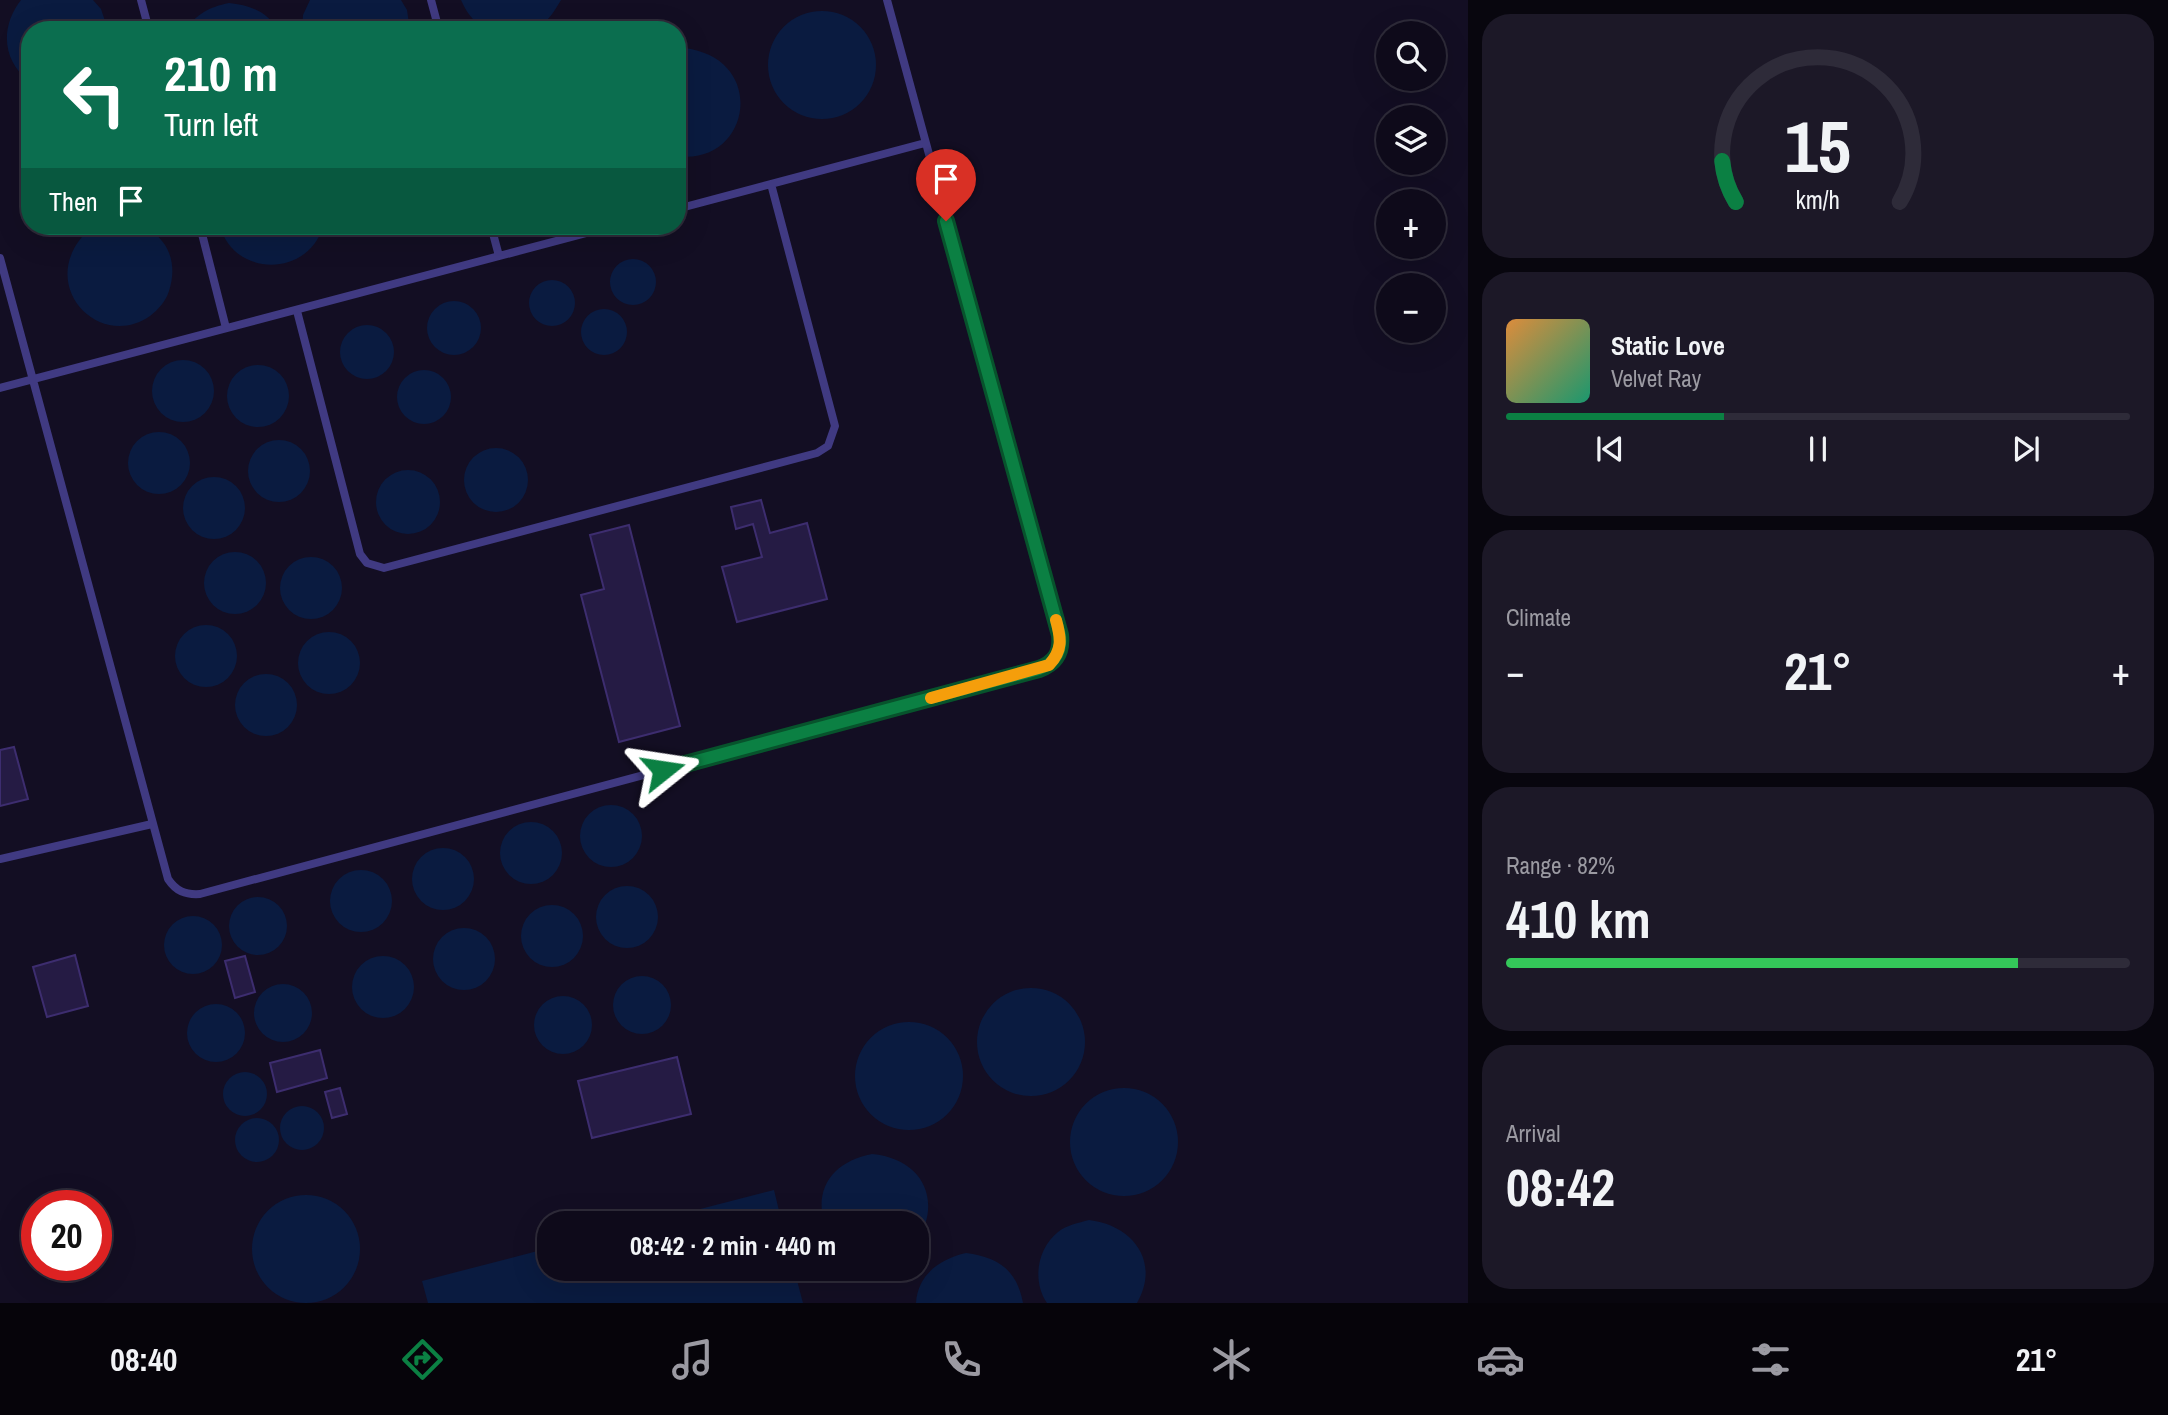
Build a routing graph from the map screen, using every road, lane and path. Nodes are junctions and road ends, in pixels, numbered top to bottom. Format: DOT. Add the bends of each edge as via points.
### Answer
graph roads {
  1 [pos="141,0"];
  2 [pos="431,0"];
  3 [pos="887,0"];
  4 [pos="147,21"];
  5 [pos="437,21"];
  6 [pos="925,143"];
  7 [pos="771,184"];
  8 [pos="686,207"];
  9 [pos="202,235"];
  10 [pos="493,235"];
  11 [pos="579,235"];
  12 [pos="499,256"];
  13 [pos="0,258"];
  14 [pos="297,311"];
  15 [pos="226,328"];
  16 [pos="32,380"];
  17 [pos="0,388"];
  18 [pos="152,824"];
  19 [pos="0,859"];
  1 -- 4 [label="lane"];
  2 -- 5 [label="lane"];
  3 -- 6 [label="lane"];
  6 -- 7 [label="lane"];
  6 -- 18 [label="lane" via="1060,635 1057,657 1049,665 200,894 185,893 172,885"];
  7 -- 8 [label="lane"];
  7 -- 14 [label="lane" via="835,426 832,440 817,453 384,568 372,566 359,554"];
  9 -- 15 [label="lane"];
  10 -- 12 [label="lane"];
  11 -- 12 [label="lane"];
  12 -- 14 [label="lane"];
  13 -- 16 [label="lane"];
  14 -- 15 [label="lane"];
  15 -- 16 [label="lane"];
  16 -- 17 [label="lane"];
  16 -- 18 [label="lane"];
  18 -- 19 [label="lane"];
}
